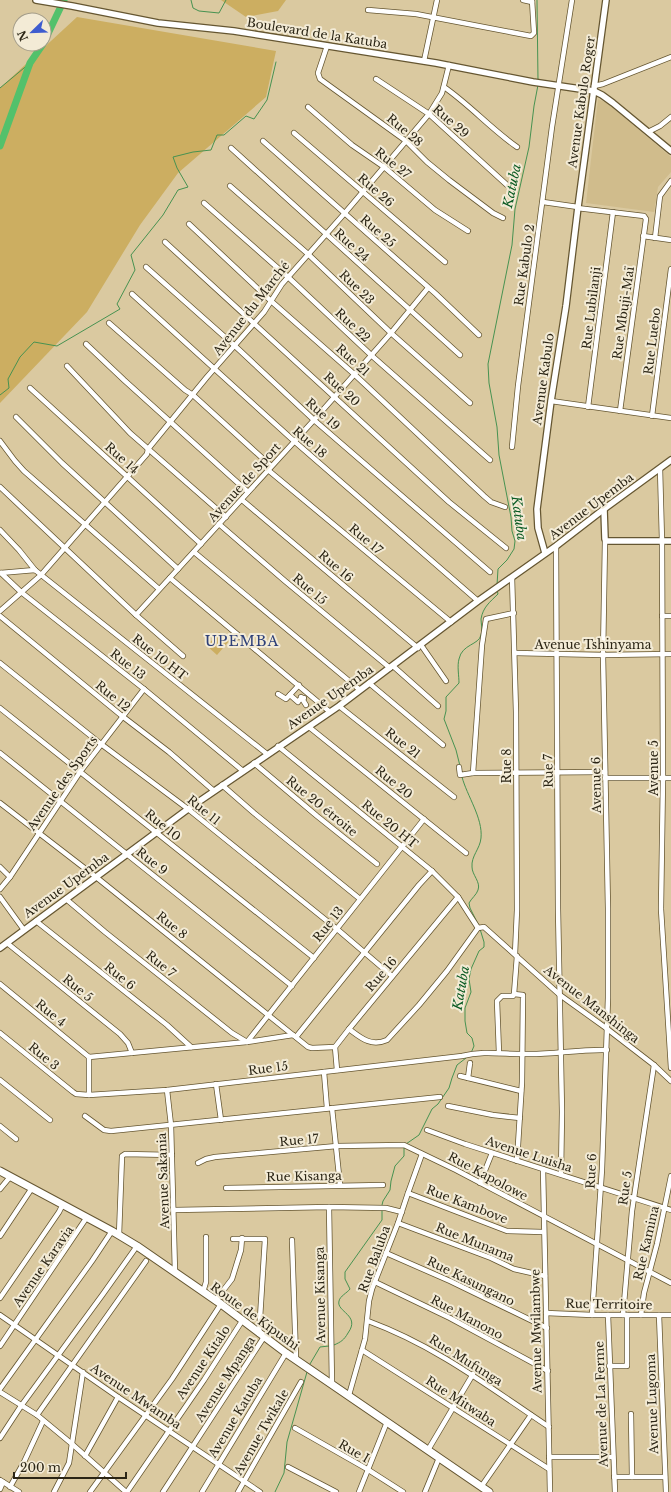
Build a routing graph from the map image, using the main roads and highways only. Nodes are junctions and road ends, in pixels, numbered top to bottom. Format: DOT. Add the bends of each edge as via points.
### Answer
graph roads {
  1 [pos="0,1172"];
  2 [pos="489,1492"];
  1 -- 2 [label="highway, Route de Kipushi" via="137,1246 286,1353"];
}
